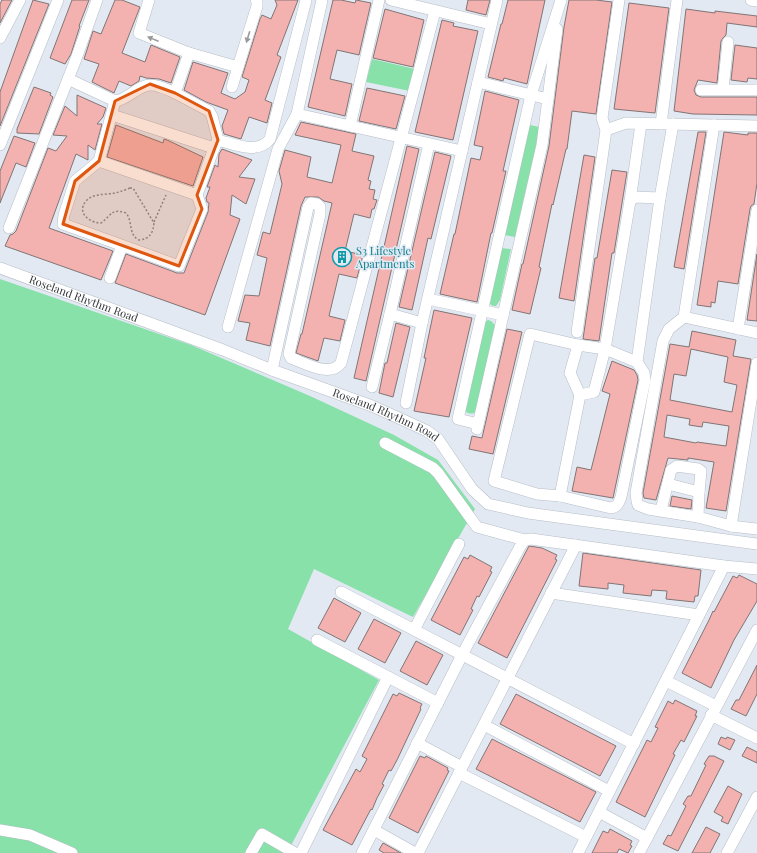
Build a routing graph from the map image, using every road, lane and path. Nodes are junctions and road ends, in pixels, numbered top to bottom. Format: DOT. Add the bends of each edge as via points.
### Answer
graph roads {
  1 [pos="20,0"];
  2 [pos="58,0"];
  3 [pos="97,0"];
  4 [pos="149,0"];
  5 [pos="256,0"];
  6 [pos="306,0"];
  7 [pos="322,0"];
  8 [pos="379,0"];
  9 [pos="391,0"];
  10 [pos="497,0"];
  11 [pos="561,0"];
  12 [pos="619,0"];
  13 [pos="677,0"];
  14 [pos="751,0"];
  15 [pos="757,1"];
  16 [pos="435,11"];
  17 [pos="491,24"];
  18 [pos="0,38"];
  19 [pos="728,42"];
  20 [pos="189,53"];
  21 [pos="238,67"];
  22 [pos="68,79"];
  23 [pos="478,82"];
  24 [pos="232,87"];
  25 [pos="723,89"];
  26 [pos="701,90"];
  27 [pos="757,90"];
  28 [pos="175,93"];
  29 [pos="531,95"];
  30 [pos="548,99"];
  31 [pos="115,102"];
  32 [pos="297,114"];
  33 [pos="112,115"];
  34 [pos="641,124"];
  35 [pos="661,124"];
  36 [pos="673,124"];
  37 [pos="714,125"];
  38 [pos="350,126"];
  39 [pos="757,126"];
  40 [pos="606,130"];
  41 [pos="402,137"];
  42 [pos="216,144"];
  43 [pos="429,144"];
  44 [pos="0,145"];
  45 [pos="462,151"];
  46 [pos="99,161"];
  47 [pos="170,186"];
  48 [pos="197,195"];
  49 [pos="660,198"];
  50 [pos="630,201"];
  51 [pos="757,210"];
  52 [pos="154,223"];
  53 [pos="9,228"];
  54 [pos="122,246"];
  55 [pos="0,268"];
  56 [pos="110,278"];
  57 [pos="428,299"];
  58 [pos="482,311"];
  59 [pos="390,314"];
  60 [pos="503,315"];
  61 [pos="684,317"];
  62 [pos="422,323"];
  63 [pos="228,327"];
  64 [pos="738,329"];
  65 [pos="577,332"];
  66 [pos="757,333"];
  67 [pos="578,345"];
  68 [pos="604,349"];
  69 [pos="637,362"];
  70 [pos="757,363"];
  71 [pos="272,370"];
  72 [pos="372,387"];
  73 [pos="580,395"];
  74 [pos="406,403"];
  75 [pos="385,444"];
  76 [pos="668,484"];
  77 [pos="699,492"];
  78 [pos="537,494"];
  79 [pos="560,496"];
  80 [pos="661,510"];
  81 [pos="535,514"];
  82 [pos="698,517"];
  83 [pos="731,526"];
  84 [pos="757,530"];
  85 [pos="525,540"];
  86 [pos="459,544"];
  87 [pos="757,544"];
  88 [pos="576,545"];
  89 [pos="724,566"];
  90 [pos="757,569"];
  91 [pos="341,592"];
  92 [pos="551,593"];
  93 [pos="699,614"];
  94 [pos="414,630"];
  95 [pos="757,630"];
  96 [pos="317,640"];
  97 [pos="462,655"];
  98 [pos="388,677"];
  99 [pos="507,678"];
  100 [pos="666,681"];
  101 [pos="438,703"];
  102 [pos="714,711"];
  103 [pos="484,725"];
  104 [pos="757,738"];
  105 [pos="417,743"];
  106 [pos="634,744"];
  107 [pos="461,770"];
  108 [pos="609,791"];
  109 [pos="757,798"];
  110 [pos="599,812"];
  111 [pos="0,830"];
  112 [pos="374,830"];
  113 [pos="586,838"];
  114 [pos="647,838"];
  115 [pos="72,853"];
  116 [pos="252,853"];
  117 [pos="295,853"];
  118 [pos="301,853"];
  119 [pos="362,853"];
  120 [pos="417,853"];
  121 [pos="578,853"];
  122 [pos="639,853"];
  123 [pos="727,853"];
  1 -- 18 [label="street"];
  2 -- 44 [label="street"];
  3 -- 22 [label="street"];
  20 -- 4 [label="street, one-way" via="139,33"];
  5 -- 21 [label="street, one-way" via="257,6"];
  6 -- 42 [label="street" via="270,139 254,148"];
  7 -- 32 [label="street"];
  8 -- 38 [label="street"];
  9 -- 17 [label="street"];
  10 -- 17 [label="street"];
  11 -- 29 [label="street"];
  11 -- 30 [label="street"];
  12 -- 40 [label="street" via="602,118"];
  13 -- 35 [label="street"];
  14 -- 15 [label="street"];
  16 -- 41 [label="street"];
  17 -- 23 [label="street"];
  19 -- 25 [label="street"];
  20 -- 21 [label="street"];
  20 -- 28 [label="street"];
  21 -- 24 [label="street"];
  22 -- 31 [label="street"];
  22 -- 53 [label="street"];
  23 -- 29 [label="street"];
  23 -- 45 [label="street"];
  25 -- 26 [label="street"];
  25 -- 27 [label="street"];
  28 -- 31 [label="street" via="150,84"];
  28 -- 42 [label="street" via="209,111"];
  29 -- 30 [label="street"];
  29 -- 58 [label="street"];
  30 -- 60 [label="street" via="542,145"];
  31 -- 33 [label="street"];
  32 -- 38 [label="street"];
  32 -- 63 [label="street" via="278,149"];
  33 -- 42 [label="street"];
  33 -- 46 [label="street"];
  34 -- 35 [label="street"];
  34 -- 40 [label="street" via="626,123"];
  34 -- 50 [label="street"];
  35 -- 36 [label="street"];
  36 -- 37 [label="street"];
  36 -- 49 [label="street"];
  37 -- 39 [label="street"];
  37 -- 61 [label="street"];
  38 -- 41 [label="street"];
  40 -- 65 [label="street"];
  41 -- 43 [label="street"];
  41 -- 71 [label="street" via="341,363 333,370 318,368 291,358 289,354 320,214 320,207 311,203 308,207"];
  42 -- 48 [label="street"];
  43 -- 45 [label="street"];
  43 -- 59 [label="street"];
  45 -- 57 [label="street"];
  46 -- 47 [label="street"];
  46 -- 54 [label="street" via="75,181 63,224"];
  47 -- 48 [label="street"];
  47 -- 52 [label="path"];
  48 -- 54 [label="street" via="202,209 179,266"];
  49 -- 50 [label="street" via="635,197"];
  49 -- 69 [label="street"];
  50 -- 68 [label="street"];
  51 -- 64 [label="street"];
  52 -- 52 [label="path" via="149,237 139,240 134,236 126,213 112,212 102,223 92,222 86,218 84,204 92,196 134,188"];
  54 -- 56 [label="street"];
  55 -- 71 [label="street, Roseland Rhythm Road"];
  57 -- 58 [label="street"];
  57 -- 62 [label="street"];
  58 -- 60 [label="street"];
  58 -- 60 [label="street" via="458,420 477,427"];
  59 -- 62 [label="street"];
  59 -- 72 [label="street"];
  61 -- 64 [label="street"];
  61 -- 80 [label="street" via="669,329 663,341 636,493 638,505"];
  62 -- 74 [label="street"];
  64 -- 66 [label="street"];
  67 -- 68 [label="street"];
  67 -- 73 [label="street" via="570,373"];
  67 -- 78 [label="street" via="530,334 494,482"];
  68 -- 69 [label="street"];
  68 -- 73 [label="street" via="594,392"];
  69 -- 79 [label="street" via="645,380 619,503 611,508"];
  70 -- 83 [label="street"];
  71 -- 81 [label="street, Roseland Rhythm Road" via="372,406 427,431 438,440 472,489 488,504"];
  73 -- 79 [label="street"];
  75 -- 85 [label="street" via="433,468 477,527"];
  76 -- 77 [label="street"];
  76 -- 77 [label="street" via="674,467 698,469 701,471"];
  76 -- 80 [label="street"];
  77 -- 82 [label="street"];
  78 -- 79 [label="street"];
  78 -- 81 [label="street"];
  80 -- 82 [label="street"];
  81 -- 87 [label="street, Roseland Rhythm Road"];
  82 -- 83 [label="street"];
  83 -- 84 [label="street"];
  85 -- 88 [label="street" via="531,538"];
  85 -- 97 [label="street"];
  86 -- 94 [label="street"];
  88 -- 89 [label="street"];
  88 -- 92 [label="street"];
  89 -- 90 [label="street"];
  89 -- 93 [label="street"];
  91 -- 94 [label="street"];
  92 -- 93 [label="street"];
  92 -- 99 [label="street"];
  93 -- 100 [label="street"];
  94 -- 97 [label="street"];
  95 -- 102 [label="street"];
  96 -- 98 [label="street"];
  97 -- 99 [label="street"];
  97 -- 101 [label="street"];
  98 -- 101 [label="street"];
  98 -- 118 [label="street"];
  99 -- 103 [label="street"];
  99 -- 106 [label="street"];
  100 -- 102 [label="street"];
  100 -- 106 [label="street"];
  101 -- 105 [label="street"];
  102 -- 104 [label="street"];
  102 -- 114 [label="street"];
  103 -- 107 [label="street"];
  103 -- 108 [label="street"];
  105 -- 107 [label="street"];
  105 -- 112 [label="street"];
  106 -- 108 [label="street"];
  107 -- 113 [label="street"];
  107 -- 120 [label="street"];
  108 -- 110 [label="street"];
  109 -- 123 [label="street"];
  110 -- 113 [label="street"];
  110 -- 114 [label="street"];
  111 -- 115 [label="street" via="30,835"];
  112 -- 119 [label="street"];
  112 -- 120 [label="street"];
  113 -- 121 [label="street"];
  114 -- 122 [label="street"];
  116 -- 117 [label="street" via="262,834"];
}
